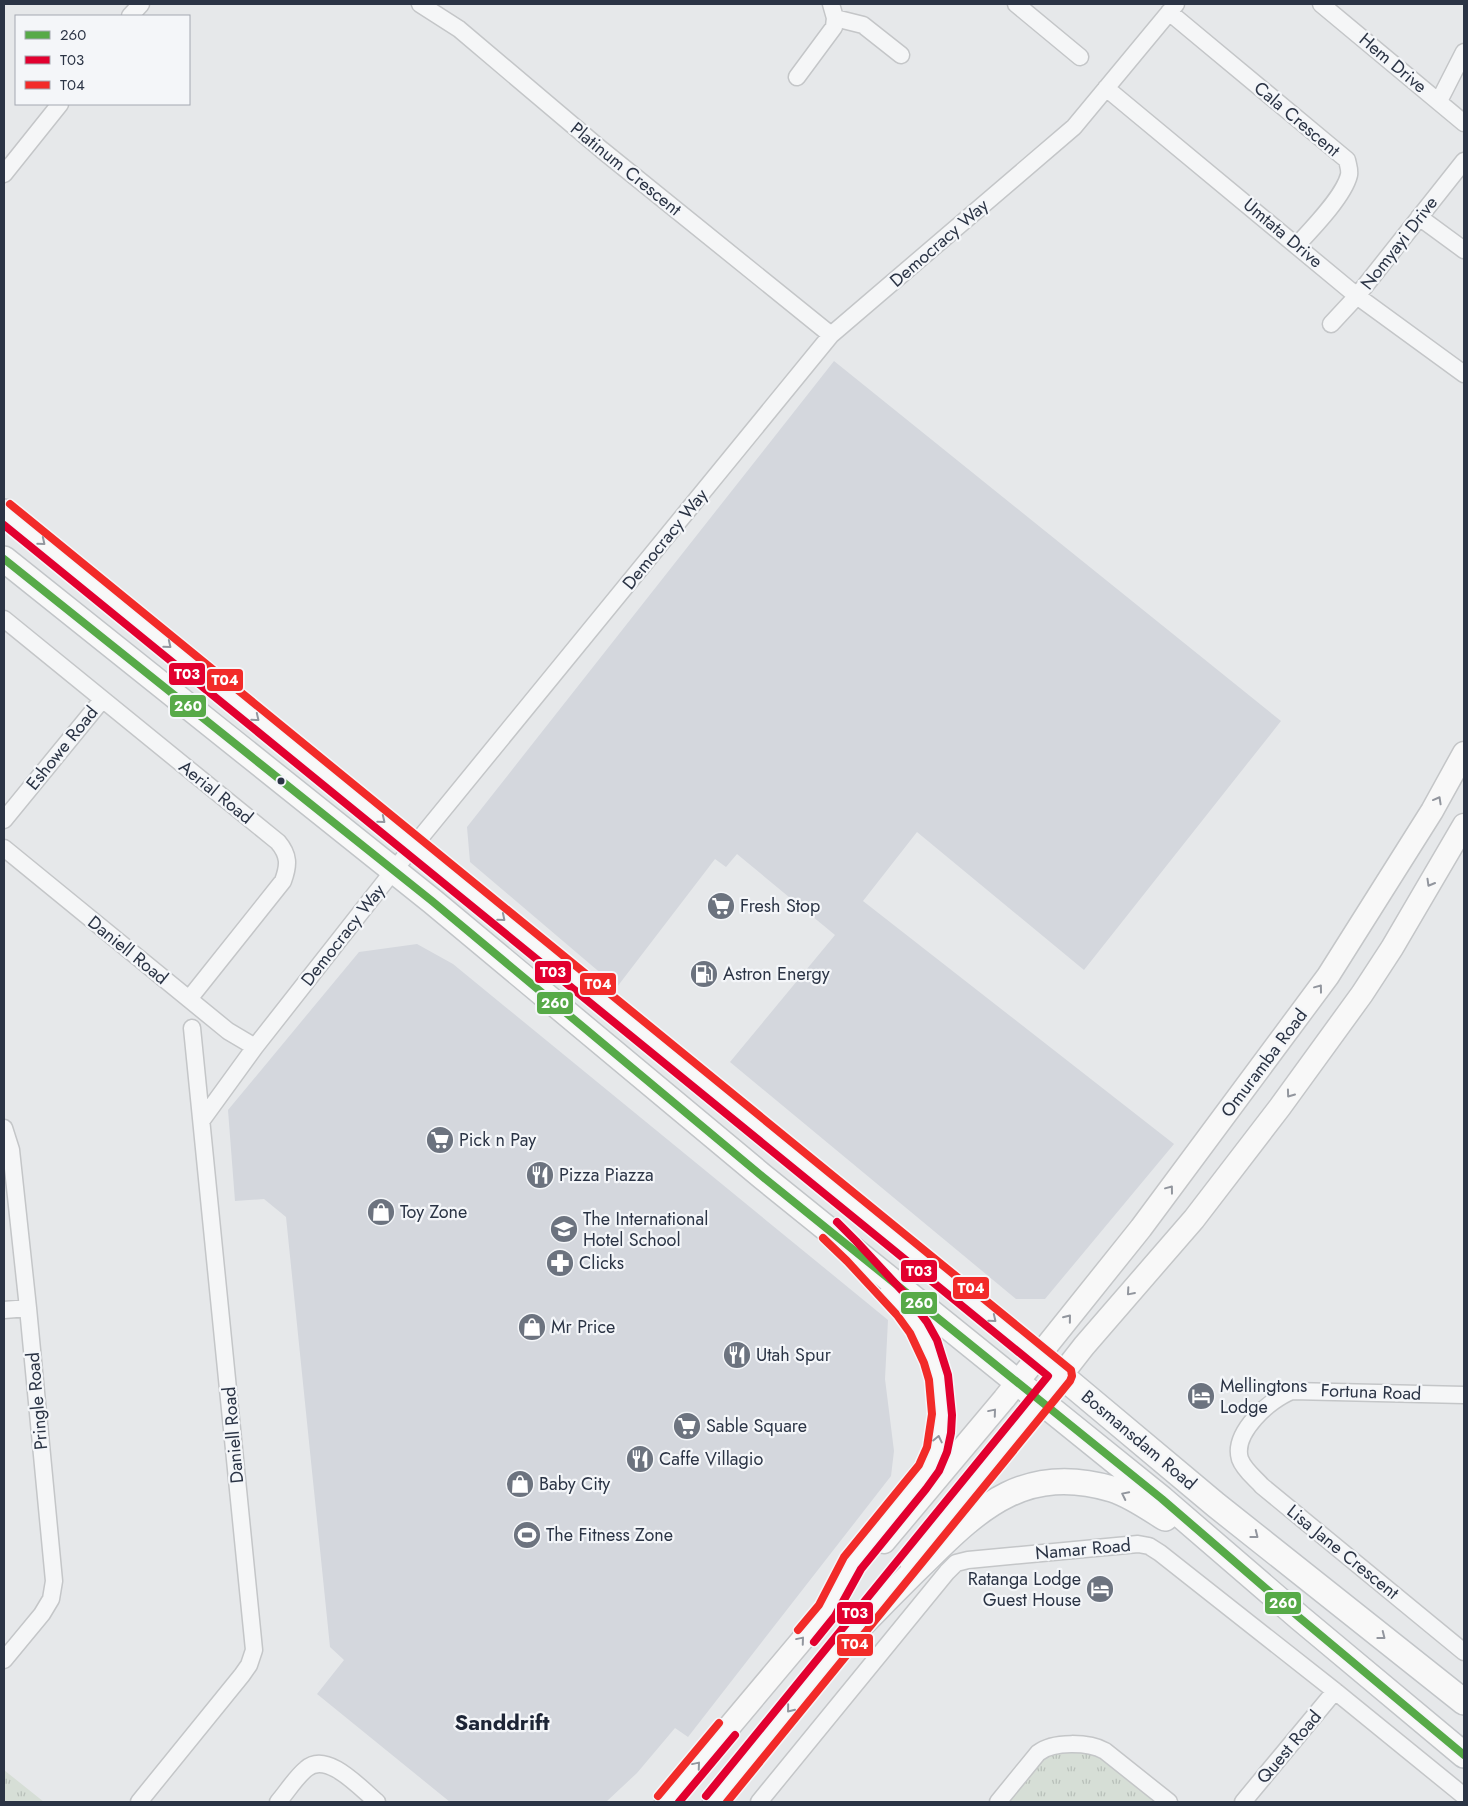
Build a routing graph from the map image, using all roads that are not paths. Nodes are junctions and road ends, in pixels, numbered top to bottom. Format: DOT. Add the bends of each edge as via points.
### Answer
graph roads {
  1 [pos="141,4"];
  2 [pos="420,4"];
  3 [pos="1016,4"];
  4 [pos="1321,4"];
  5 [pos="1173,8"];
  6 [pos="833,11"];
  7 [pos="131,15"];
  8 [pos="1464,52"];
  9 [pos="901,55"];
  10 [pos="1080,57"];
  11 [pos="797,77"];
  12 [pos="1106,88"];
  13 [pos="1439,101"];
  14 [pos="59,105"];
  15 [pos="1464,122"];
  16 [pos="1464,160"];
  17 [pos="4,174"];
  18 [pos="1419,217"];
  19 [pos="1297,244"];
  20 [pos="1464,250"];
  21 [pos="1358,296"];
  22 [pos="1331,324"];
  23 [pos="831,336"];
  24 [pos="1464,374"];
  25 [pos="4,512"];
  26 [pos="4,558"];
  27 [pos="4,618"];
  28 [pos="102,700"];
  29 [pos="1464,753"];
  30 [pos="4,820"];
  31 [pos="1464,824"];
  32 [pos="414,846"];
  33 [pos="4,848"];
  34 [pos="394,870"];
  35 [pos="189,1000"];
  36 [pos="192,1028"];
  37 [pos="255,1047"];
  38 [pos="202,1120"];
  39 [pos="4,1128"];
  40 [pos="844,1242"];
  41 [pos="28,1308"];
  42 [pos="4,1310"];
  43 [pos="1038,1356"];
  44 [pos="1062,1375"];
  45 [pos="1017,1382"];
  46 [pos="1464,1395"];
  47 [pos="1041,1402"];
  48 [pos="1240,1442"];
  49 [pos="1227,1556"];
  50 [pos="827,1610"];
  51 [pos="855,1631"];
  52 [pos="1464,1652"];
  53 [pos="4,1660"];
  54 [pos="1335,1691"];
  55 [pos="1464,1702"];
  56 [pos="1464,1755"];
  57 [pos="1464,1796"];
  58 [pos="139,1802"];
  59 [pos="278,1802"];
  60 [pos="377,1802"];
  61 [pos="666,1802"];
  62 [pos="714,1802"];
  63 [pos="759,1802"];
  64 [pos="998,1802"];
  65 [pos="1170,1802"];
  66 [pos="1243,1802"];
  1 -- 7 [label="street"];
  2 -- 23 [label="street, Platinum Crescent" via="459,29"];
  3 -- 10 [label="street"];
  4 -- 13 [label="street, Hem Drive"];
  5 -- 12 [label="street, Democracy Way"];
  5 -- 19 [label="street, Cala Crescent" via="1347,160 1349,175 1346,182 1330,208"];
  6 -- 9 [label="street" via="864,25"];
  6 -- 11 [label="street" via="834,27"];
  8 -- 13 [label="street"];
  12 -- 19 [label="street, Umtata Drive"];
  12 -- 23 [label="street, Democracy Way" via="1074,127"];
  13 -- 15 [label="street, Hem Drive"];
  14 -- 17 [label="street"];
  16 -- 18 [label="street, Nomyayi Drive"];
  18 -- 20 [label="street"];
  18 -- 21 [label="street, Nomyayi Drive"];
  19 -- 21 [label="street, Umtata Drive"];
  21 -- 22 [label="street, Nomyayi Drive"];
  21 -- 24 [label="street, Umtata Drive"];
  23 -- 32 [label="street, Democracy Way"];
  25 -- 32 [label="main road, Bosmansdam Road, one-way"];
  26 -- 34 [label="main road, Bosmansdam Road"];
  27 -- 28 [label="street, Aerial Road"];
  28 -- 30 [label="street, Eshowe Road"];
  28 -- 35 [label="street, Aerial Road" via="278,842 288,859 283,881"];
  43 -- 29 [label="main road, Omuramba Road, one-way" via="1141,1228 1328,976 1432,811"];
  31 -- 44 [label="main road, one-way" via="1392,948 1280,1107 1194,1219"];
  32 -- 34 [label="street, Democracy Way"];
  32 -- 43 [label="main road, Bosmansdam Road, one-way"];
  33 -- 35 [label="street, Daniell Road"];
  34 -- 37 [label="street, Democracy Way"];
  34 -- 40 [label="main road, Bosmansdam Road"];
  35 -- 37 [label="street, Daniell Road" via="228,1031"];
  36 -- 38 [label="street, Daniell Road"];
  37 -- 38 [label="street, Democracy Way"];
  38 -- 58 [label="street, Daniell Road" via="254,1650 249,1665"];
  39 -- 41 [label="street, Pringle Road" via="11,1150"];
  40 -- 45 [label="main road, Bosmansdam Road"];
  50 -- 40 [label="main road, one-way" via="857,1556 929,1466 941,1426 942,1405 931,1352 919,1328"];
  41 -- 42 [label="street"];
  41 -- 53 [label="street, Pringle Road" via="54,1581 51,1599 42,1614"];
  43 -- 44 [label="main road, Bosmansdam Road"];
  43 -- 45 [label="main road, Omuramba Road"];
  44 -- 47 [label="main road"];
  44 -- 55 [label="main road, Bosmansdam Road, one-way" via="1216,1505"];
  45 -- 47 [label="main road, Bosmansdam Road"];
  50 -- 45 [label="main road, Omuramba Road, one-way"];
  46 -- 48 [label="street, Fortuna Road" via="1292,1391 1280,1396 1256,1417"];
  47 -- 49 [label="main road, Bosmansdam Road"];
  47 -- 51 [label="main road"];
  48 -- 52 [label="street, Lisa Jane Crescent" via="1244,1467 1262,1486"];
  49 -- 51 [label="main road, one-way" via="1114,1490 1060,1482 1037,1484 1005,1495 961,1525"];
  49 -- 56 [label="main road, Bosmansdam Road"];
  61 -- 50 [label="main road, Omuramba Road, one-way"];
  51 -- 62 [label="main road, one-way"];
  54 -- 57 [label="street, Namar Road"];
  54 -- 63 [label="street, Namar Road" via="1150,1546 1138,1544 968,1560 956,1563 947,1572"];
  54 -- 66 [label="street, Quest Road"];
  59 -- 60 [label="street" via="306,1769 318,1763 328,1764 343,1773"];
  64 -- 65 [label="street" via="1045,1748 1089,1744 1105,1751"];
}
